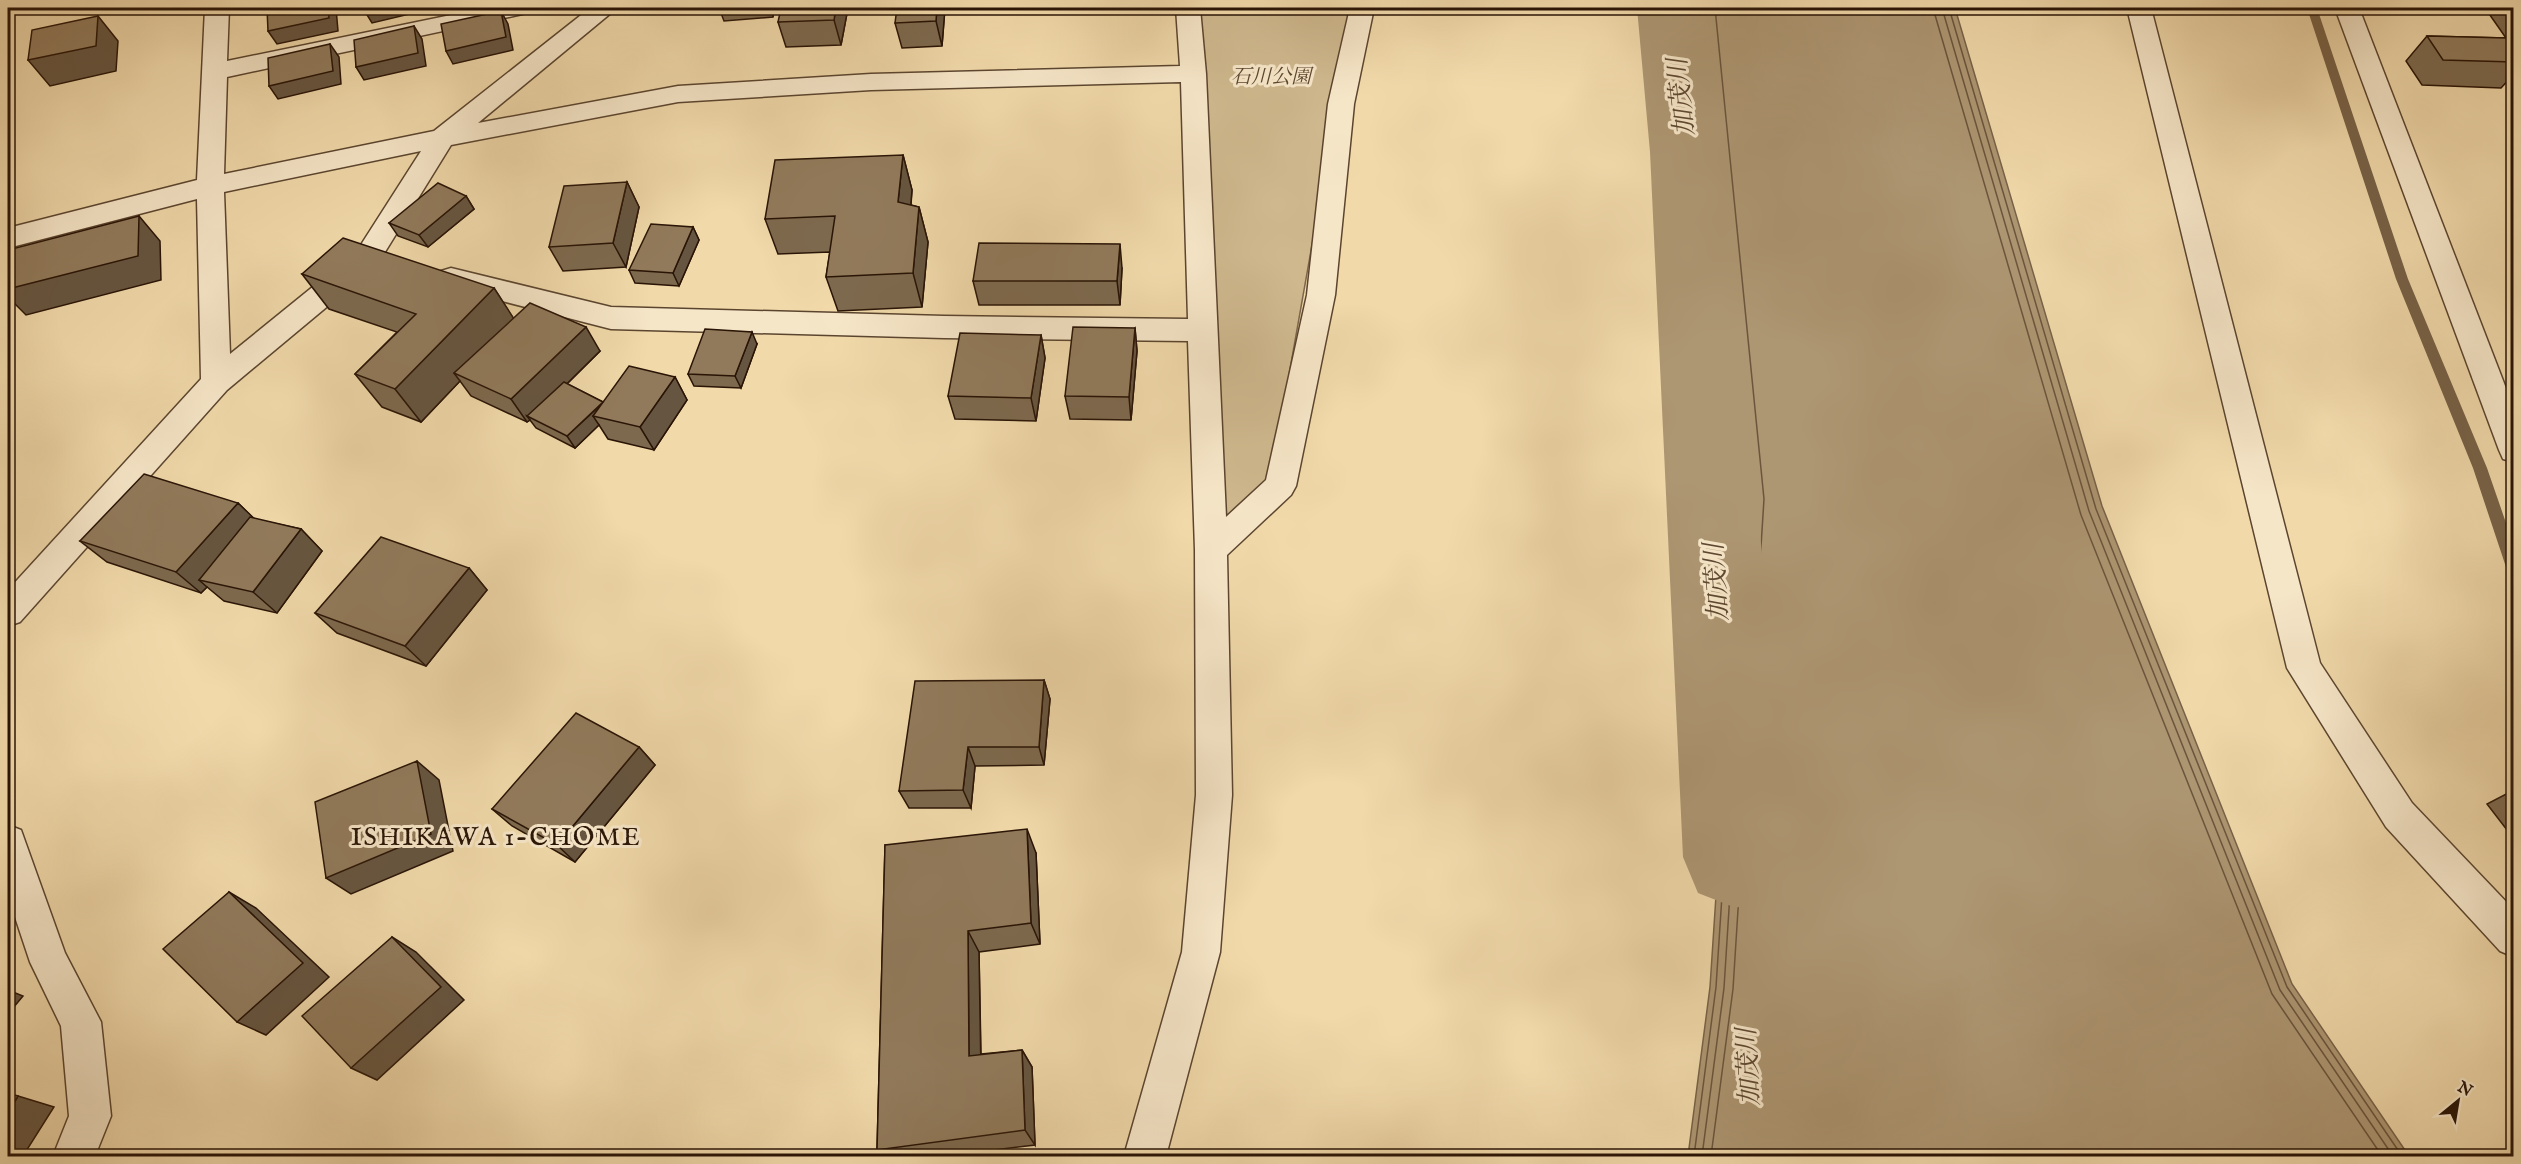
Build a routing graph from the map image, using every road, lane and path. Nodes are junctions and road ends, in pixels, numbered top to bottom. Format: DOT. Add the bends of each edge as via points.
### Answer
graph roads {
  1 [pos="217,8"];
  2 [pos="518,8"];
  3 [pos="604,8"];
  4 [pos="1188,8"];
  5 [pos="1362,8"];
  6 [pos="2139,8"];
  7 [pos="2347,8"];
  8 [pos="215,72"];
  9 [pos="1193,74"];
  10 [pos="442,138"];
  11 [pos="210,186"];
  12 [pos="8,238"];
  13 [pos="425,272"];
  14 [pos="1203,330"];
  15 [pos="216,382"];
  16 [pos="2514,450"];
  17 [pos="1211,550"];
  18 [pos="8,612"];
  19 [pos="8,842"];
  20 [pos="2514,938"];
  21 [pos="74,1156"];
  22 [pos="1145,1156"];
  1 -- 8 [label="street"];
  2 -- 8 [label="street"];
  3 -- 10 [label="street"];
  4 -- 9 [label="street"];
  5 -- 17 [label="street" via="1341,104 1321,295 1280,486"];
  6 -- 20 [label="street" via="2304,668 2399,815"];
  7 -- 16 [label="street"];
  8 -- 11 [label="street"];
  9 -- 10 [label="street" via="871,82 678,94"];
  9 -- 14 [label="street"];
  10 -- 11 [label="street"];
  10 -- 15 [label="street" via="378,260"];
  11 -- 12 [label="street"];
  11 -- 15 [label="street"];
  13 -- 14 [label="street" via="611,318"];
  14 -- 17 [label="street"];
  15 -- 18 [label="street"];
  17 -- 22 [label="street" via="1214,795 1201,952"];
  19 -- 21 [label="street" via="49,962 81,1022 90,1116"];
}
